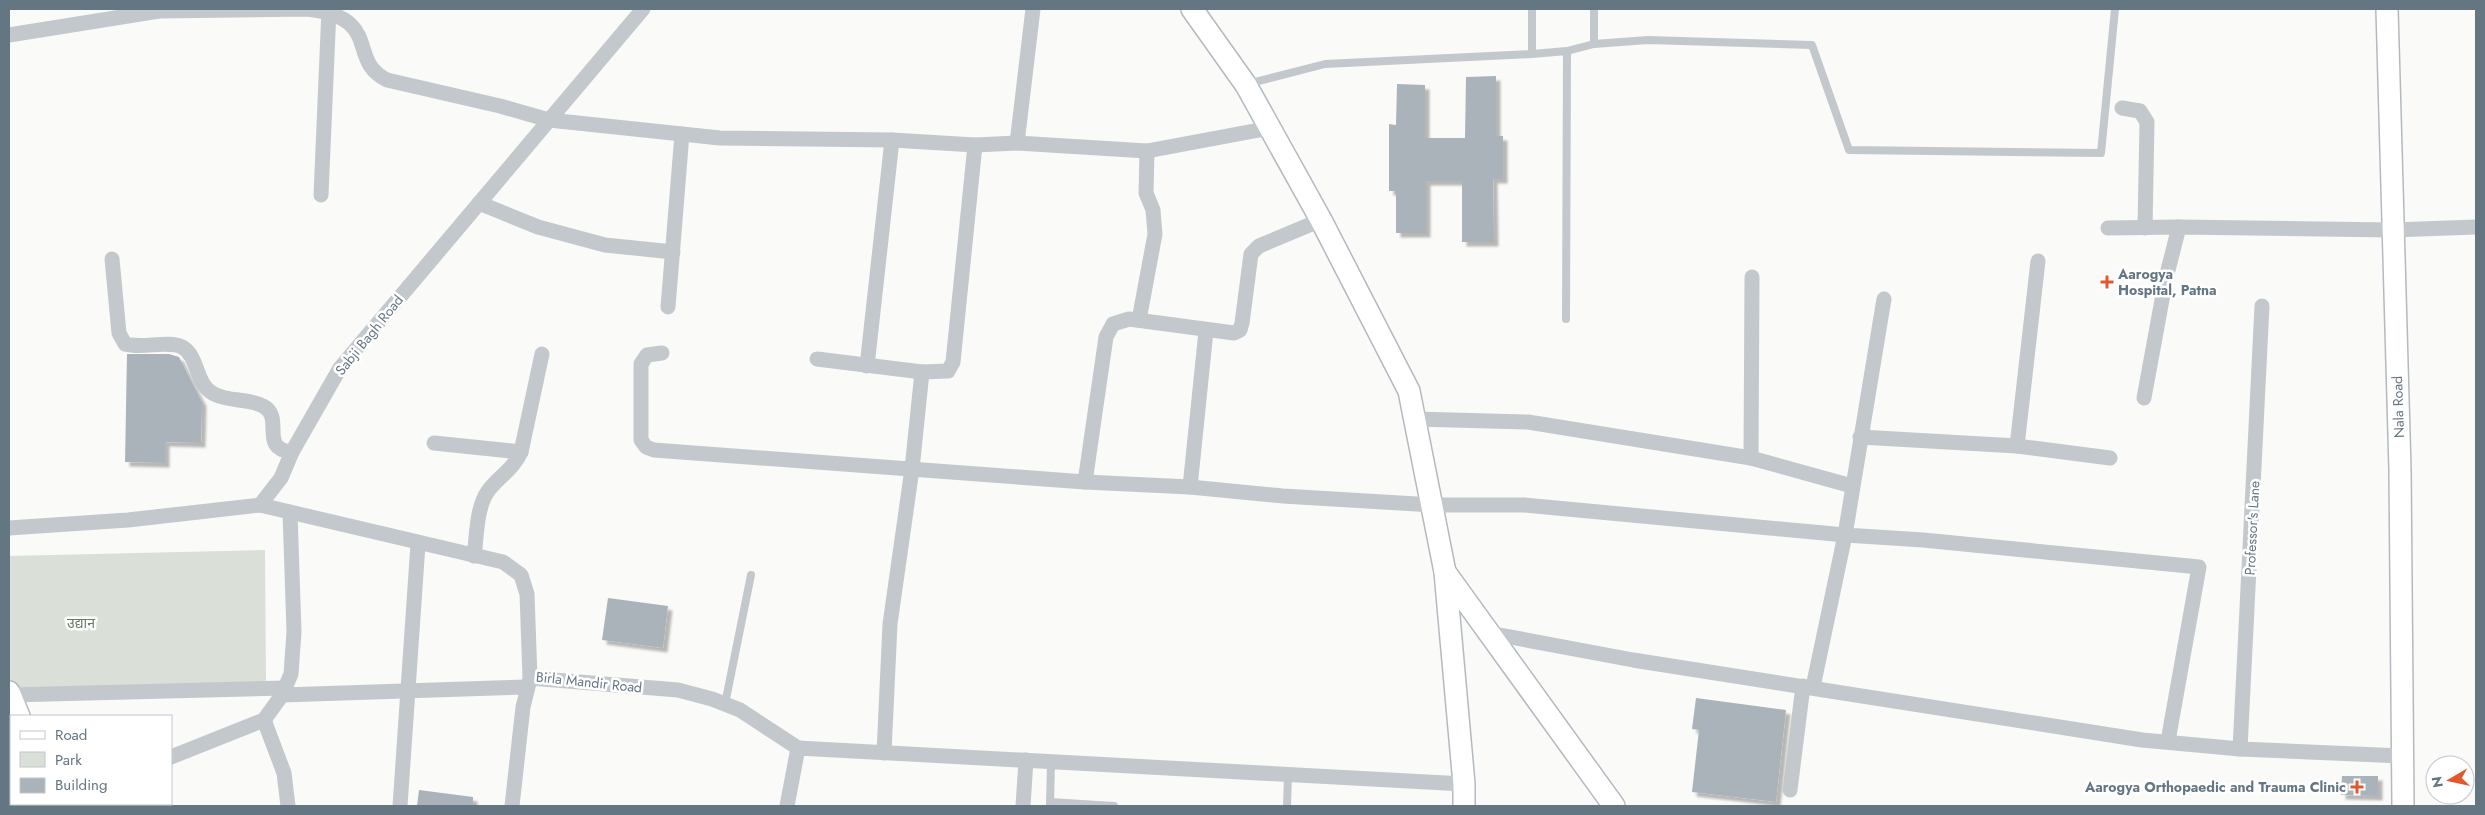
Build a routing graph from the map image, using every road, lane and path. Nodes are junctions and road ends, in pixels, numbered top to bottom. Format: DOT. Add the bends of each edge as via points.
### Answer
graph roads {
  1 [pos="643,9"];
  2 [pos="1033,9"];
  3 [pos="1192,9"];
  4 [pos="1532,9"];
  5 [pos="1594,9"];
  6 [pos="2115,9"];
  7 [pos="2387,9"];
  8 [pos="329,10"];
  9 [pos="9,35"];
  10 [pos="1594,44"];
  11 [pos="1567,50"];
  12 [pos="1532,54"];
  13 [pos="1246,85"];
  14 [pos="2122,108"];
  15 [pos="549,120"];
  16 [pos="1270,128"];
  17 [pos="682,134"];
  18 [pos="892,140"];
  19 [pos="1017,144"];
  20 [pos="975,145"];
  21 [pos="1146,151"];
  22 [pos="321,195"];
  23 [pos="479,203"];
  24 [pos="1321,220"];
  25 [pos="2179,227"];
  26 [pos="2476,227"];
  27 [pos="2108,228"];
  28 [pos="2145,228"];
  29 [pos="2392,230"];
  30 [pos="673,252"];
  31 [pos="112,259"];
  32 [pos="2038,261"];
  33 [pos="1752,277"];
  34 [pos="1884,299"];
  35 [pos="2262,306"];
  36 [pos="668,307"];
  37 [pos="1566,319"];
  38 [pos="1139,320"];
  39 [pos="1206,331"];
  40 [pos="662,353"];
  41 [pos="542,354"];
  42 [pos="817,359"];
  43 [pos="867,366"];
  44 [pos="922,372"];
  45 [pos="2144,398"];
  46 [pos="1415,419"];
  47 [pos="1860,437"];
  48 [pos="434,443"];
  49 [pos="2017,446"];
  50 [pos="292,452"];
  51 [pos="521,452"];
  52 [pos="1751,458"];
  53 [pos="2110,458"];
  54 [pos="912,469"];
  55 [pos="1086,482"];
  56 [pos="1852,486"];
  57 [pos="1190,487"];
  58 [pos="260,505"];
  59 [pos="1433,505"];
  60 [pos="290,512"];
  61 [pos="9,528"];
  62 [pos="1845,535"];
  63 [pos="418,544"];
  64 [pos="474,556"];
  65 [pos="1445,572"];
  66 [pos="751,575"];
  67 [pos="1489,633"];
  68 [pos="529,682"];
  69 [pos="1808,686"];
  70 [pos="408,690"];
  71 [pos="283,691"];
  72 [pos="10,694"];
  73 [pos="724,704"];
  74 [pos="19,715"];
  75 [pos="264,720"];
  76 [pos="2168,741"];
  77 [pos="798,748"];
  78 [pos="2240,749"];
  79 [pos="884,753"];
  80 [pos="2402,756"];
  81 [pos="172,757"];
  82 [pos="1026,760"];
  83 [pos="1051,762"];
  84 [pos="1288,774"];
  85 [pos="1464,784"];
  86 [pos="1790,790"];
  87 [pos="1050,804"];
  88 [pos="288,806"];
  89 [pos="400,806"];
  90 [pos="512,806"];
  91 [pos="787,806"];
  92 [pos="1023,806"];
  93 [pos="1114,806"];
  94 [pos="1286,806"];
  95 [pos="1464,806"];
  96 [pos="1614,806"];
  97 [pos="2403,806"];
  1 -- 15 [label="street, Sabji Bagh Road"];
  2 -- 19 [label="street"];
  3 -- 13 [label="main road"];
  4 -- 12 [label="lane"];
  5 -- 10 [label="lane"];
  6 -- 10 [label="lane" via="2101,153 1849,150 1812,46 1648,40"];
  7 -- 29 [label="main road, Nala Road"];
  8 -- 9 [label="street" via="159,11"];
  8 -- 15 [label="street" via="355,28 375,74 387,80"];
  8 -- 22 [label="street"];
  10 -- 11 [label="lane"];
  11 -- 12 [label="lane"];
  11 -- 37 [label="lane"];
  12 -- 13 [label="lane" via="1325,64"];
  13 -- 16 [label="main road"];
  14 -- 28 [label="street" via="2140,111 2148,122"];
  15 -- 17 [label="street"];
  15 -- 23 [label="street, Sabji Bagh Road"];
  16 -- 21 [label="street"];
  16 -- 24 [label="main road"];
  17 -- 18 [label="street" via="720,138"];
  17 -- 30 [label="street"];
  18 -- 20 [label="street"];
  18 -- 43 [label="street"];
  19 -- 20 [label="street"];
  19 -- 21 [label="street"];
  20 -- 44 [label="street" via="953,362 948,371"];
  21 -- 38 [label="street" via="1146,193 1153,210 1155,234"];
  23 -- 30 [label="street" via="538,226 605,245"];
  23 -- 50 [label="street, Sabji Bagh Road" via="340,368"];
  24 -- 39 [label="street" via="1259,246 1251,254 1240,330 1226,334"];
  24 -- 46 [label="main road" via="1398,366"];
  25 -- 28 [label="street"];
  25 -- 29 [label="street"];
  25 -- 45 [label="street" via="2166,278"];
  26 -- 29 [label="street"];
  27 -- 28 [label="street"];
  29 -- 80 [label="main road, Nala Road" via="2400,470"];
  30 -- 36 [label="street"];
  31 -- 50 [label="street" via="119,333 125,344 182,347 190,354 203,384 213,394 262,406 269,411 276,446 282,451"];
  32 -- 49 [label="street"];
  33 -- 52 [label="street"];
  34 -- 47 [label="street"];
  35 -- 78 [label="street, Professor's Lane"];
  38 -- 39 [label="street"];
  38 -- 55 [label="street" via="1129,319 1113,324 1106,338"];
  39 -- 57 [label="street"];
  40 -- 54 [label="street" via="647,355 641,364 640,430 646,447"];
  41 -- 51 [label="street"];
  42 -- 43 [label="street"];
  43 -- 44 [label="street"];
  44 -- 54 [label="street"];
  46 -- 52 [label="street" via="1528,422"];
  46 -- 59 [label="main road"];
  47 -- 49 [label="street"];
  47 -- 56 [label="street"];
  48 -- 51 [label="street"];
  49 -- 53 [label="street"];
  50 -- 58 [label="street, Sabji Bagh Road" via="281,478"];
  51 -- 64 [label="street" via="515,465 487,493 481,506"];
  52 -- 56 [label="street"];
  54 -- 55 [label="street"];
  54 -- 79 [label="street" via="890,624"];
  55 -- 57 [label="street"];
  56 -- 62 [label="street"];
  57 -- 59 [label="street"];
  58 -- 60 [label="street, Birla Mandir Road"];
  58 -- 61 [label="street" via="148,518"];
  59 -- 62 [label="street" via="1524,504"];
  59 -- 65 [label="main road"];
  60 -- 63 [label="street, Birla Mandir Road"];
  60 -- 71 [label="street" via="294,632 291,674"];
  62 -- 69 [label="street"];
  62 -- 76 [label="street" via="2199,568"];
  63 -- 64 [label="street, Birla Mandir Road"];
  63 -- 70 [label="street"];
  64 -- 68 [label="street, Birla Mandir Road" via="503,562 521,576 528,594"];
  65 -- 67 [label="main road"];
  65 -- 85 [label="main road"];
  66 -- 73 [label="lane"];
  67 -- 69 [label="street" via="1633,660"];
  67 -- 96 [label="main road"];
  68 -- 70 [label="street"];
  68 -- 73 [label="street, Birla Mandir Road" via="678,690"];
  68 -- 90 [label="street" via="522,707"];
  69 -- 76 [label="street" via="2142,740"];
  69 -- 86 [label="street"];
  70 -- 71 [label="street"];
  70 -- 89 [label="street"];
  71 -- 72 [label="street"];
  71 -- 75 [label="street"];
  72 -- 74 [label="main road"];
  73 -- 77 [label="street, Birla Mandir Road" via="740,710"];
  75 -- 81 [label="street"];
  75 -- 88 [label="street" via="284,773"];
  76 -- 78 [label="street"];
  77 -- 79 [label="street"];
  77 -- 91 [label="street"];
  78 -- 80 [label="street"];
  79 -- 82 [label="street"];
  80 -- 97 [label="main road, Nala Road"];
  82 -- 83 [label="street"];
  82 -- 92 [label="street"];
  83 -- 84 [label="street"];
  83 -- 87 [label="lane"];
  84 -- 85 [label="street"];
  84 -- 94 [label="lane"];
  85 -- 95 [label="main road"];
  87 -- 93 [label="lane"];
}
